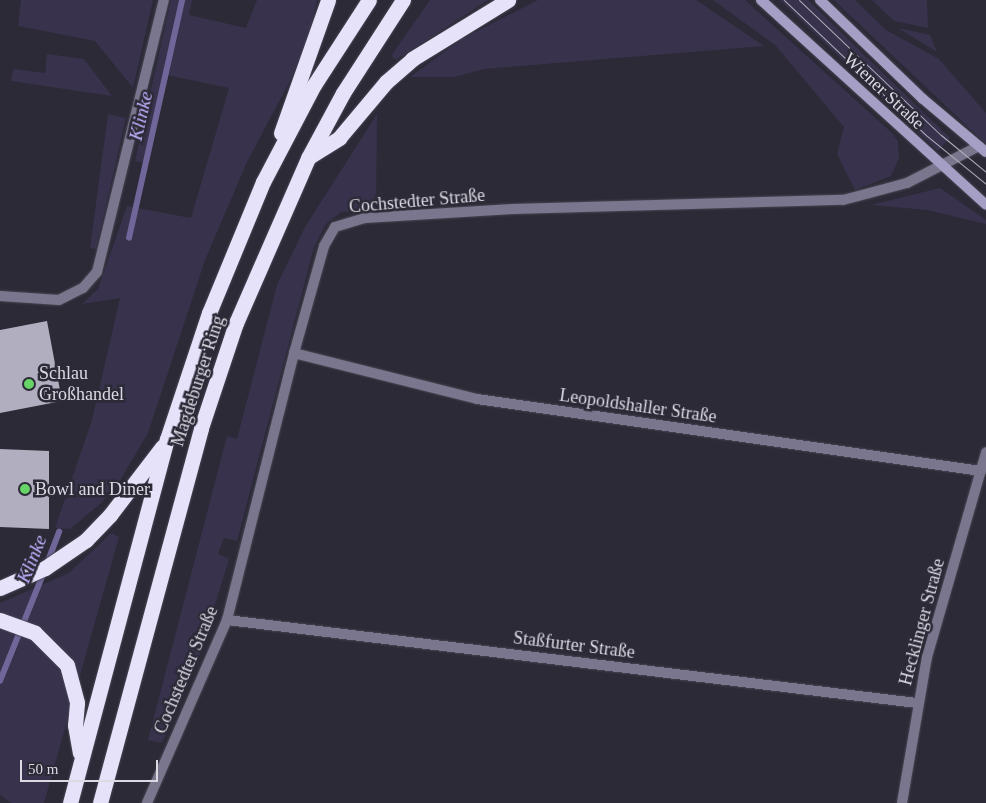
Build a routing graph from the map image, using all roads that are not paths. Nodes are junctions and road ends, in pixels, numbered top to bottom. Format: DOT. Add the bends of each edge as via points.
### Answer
graph roads {
  1 [pos="164,0"];
  2 [pos="328,0"];
  3 [pos="369,0"];
  4 [pos="403,0"];
  5 [pos="508,0"];
  6 [pos="761,0"];
  7 [pos="820,0"];
  8 [pos="982,149"];
  9 [pos="308,158"];
  10 [pos="939,165"];
  11 [pos="263,182"];
  12 [pos="986,205"];
  13 [pos="0,296"];
  14 [pos="294,353"];
  15 [pos="167,440"];
  16 [pos="986,452"];
  17 [pos="981,471"];
  18 [pos="975,491"];
  19 [pos="986,493"];
  20 [pos="2,587"];
  21 [pos="0,620"];
  22 [pos="227,620"];
  23 [pos="917,703"];
  24 [pos="81,760"];
  25 [pos="70,803"];
  26 [pos="100,803"];
  27 [pos="147,803"];
  28 [pos="902,803"];
  1 -- 13 [label="street" via="97,272 83,288 58,300"];
  2 -- 11 [label="highway"];
  3 -- 11 [label="highway, Magdeburger Ring" via="314,85"];
  4 -- 9 [label="highway, Magdeburger Ring" via="343,93"];
  5 -- 9 [label="highway" via="412,59 386,82 339,138"];
  6 -- 10 [label="main road, Wiener Straße"];
  7 -- 8 [label="main road, Wiener Straße" via="923,99"];
  8 -- 10 [label="street, Cochstedter Straße"];
  9 -- 26 [label="highway, Magdeburger Ring" via="252,280 211,397"];
  10 -- 12 [label="main road, Wiener Straße"];
  10 -- 14 [label="street, Cochstedter Straße" via="907,183 843,200 513,210 345,221 332,232 324,246"];
  11 -- 15 [label="highway, Magdeburger Ring" via="209,313"];
  14 -- 17 [label="street, Leopoldshaller Straße" via="477,399"];
  14 -- 22 [label="street, Cochstedter Straße"];
  15 -- 20 [label="highway" via="97,530 59,559"];
  15 -- 24 [label="highway, Magdeburger Ring"];
  16 -- 17 [label="street, Hecklinger Straße"];
  17 -- 18 [label="street, Hecklinger Straße"];
  18 -- 19 [label="street"];
  18 -- 23 [label="street, Hecklinger Straße" via="933,634"];
  21 -- 24 [label="highway" via="35,633 56,650 74,684"];
  22 -- 23 [label="street, Staßfurter Straße"];
  22 -- 27 [label="street, Cochstedter Straße"];
  23 -- 28 [label="street, Hecklinger Straße"];
  24 -- 25 [label="highway, Magdeburger Ring"];
}
